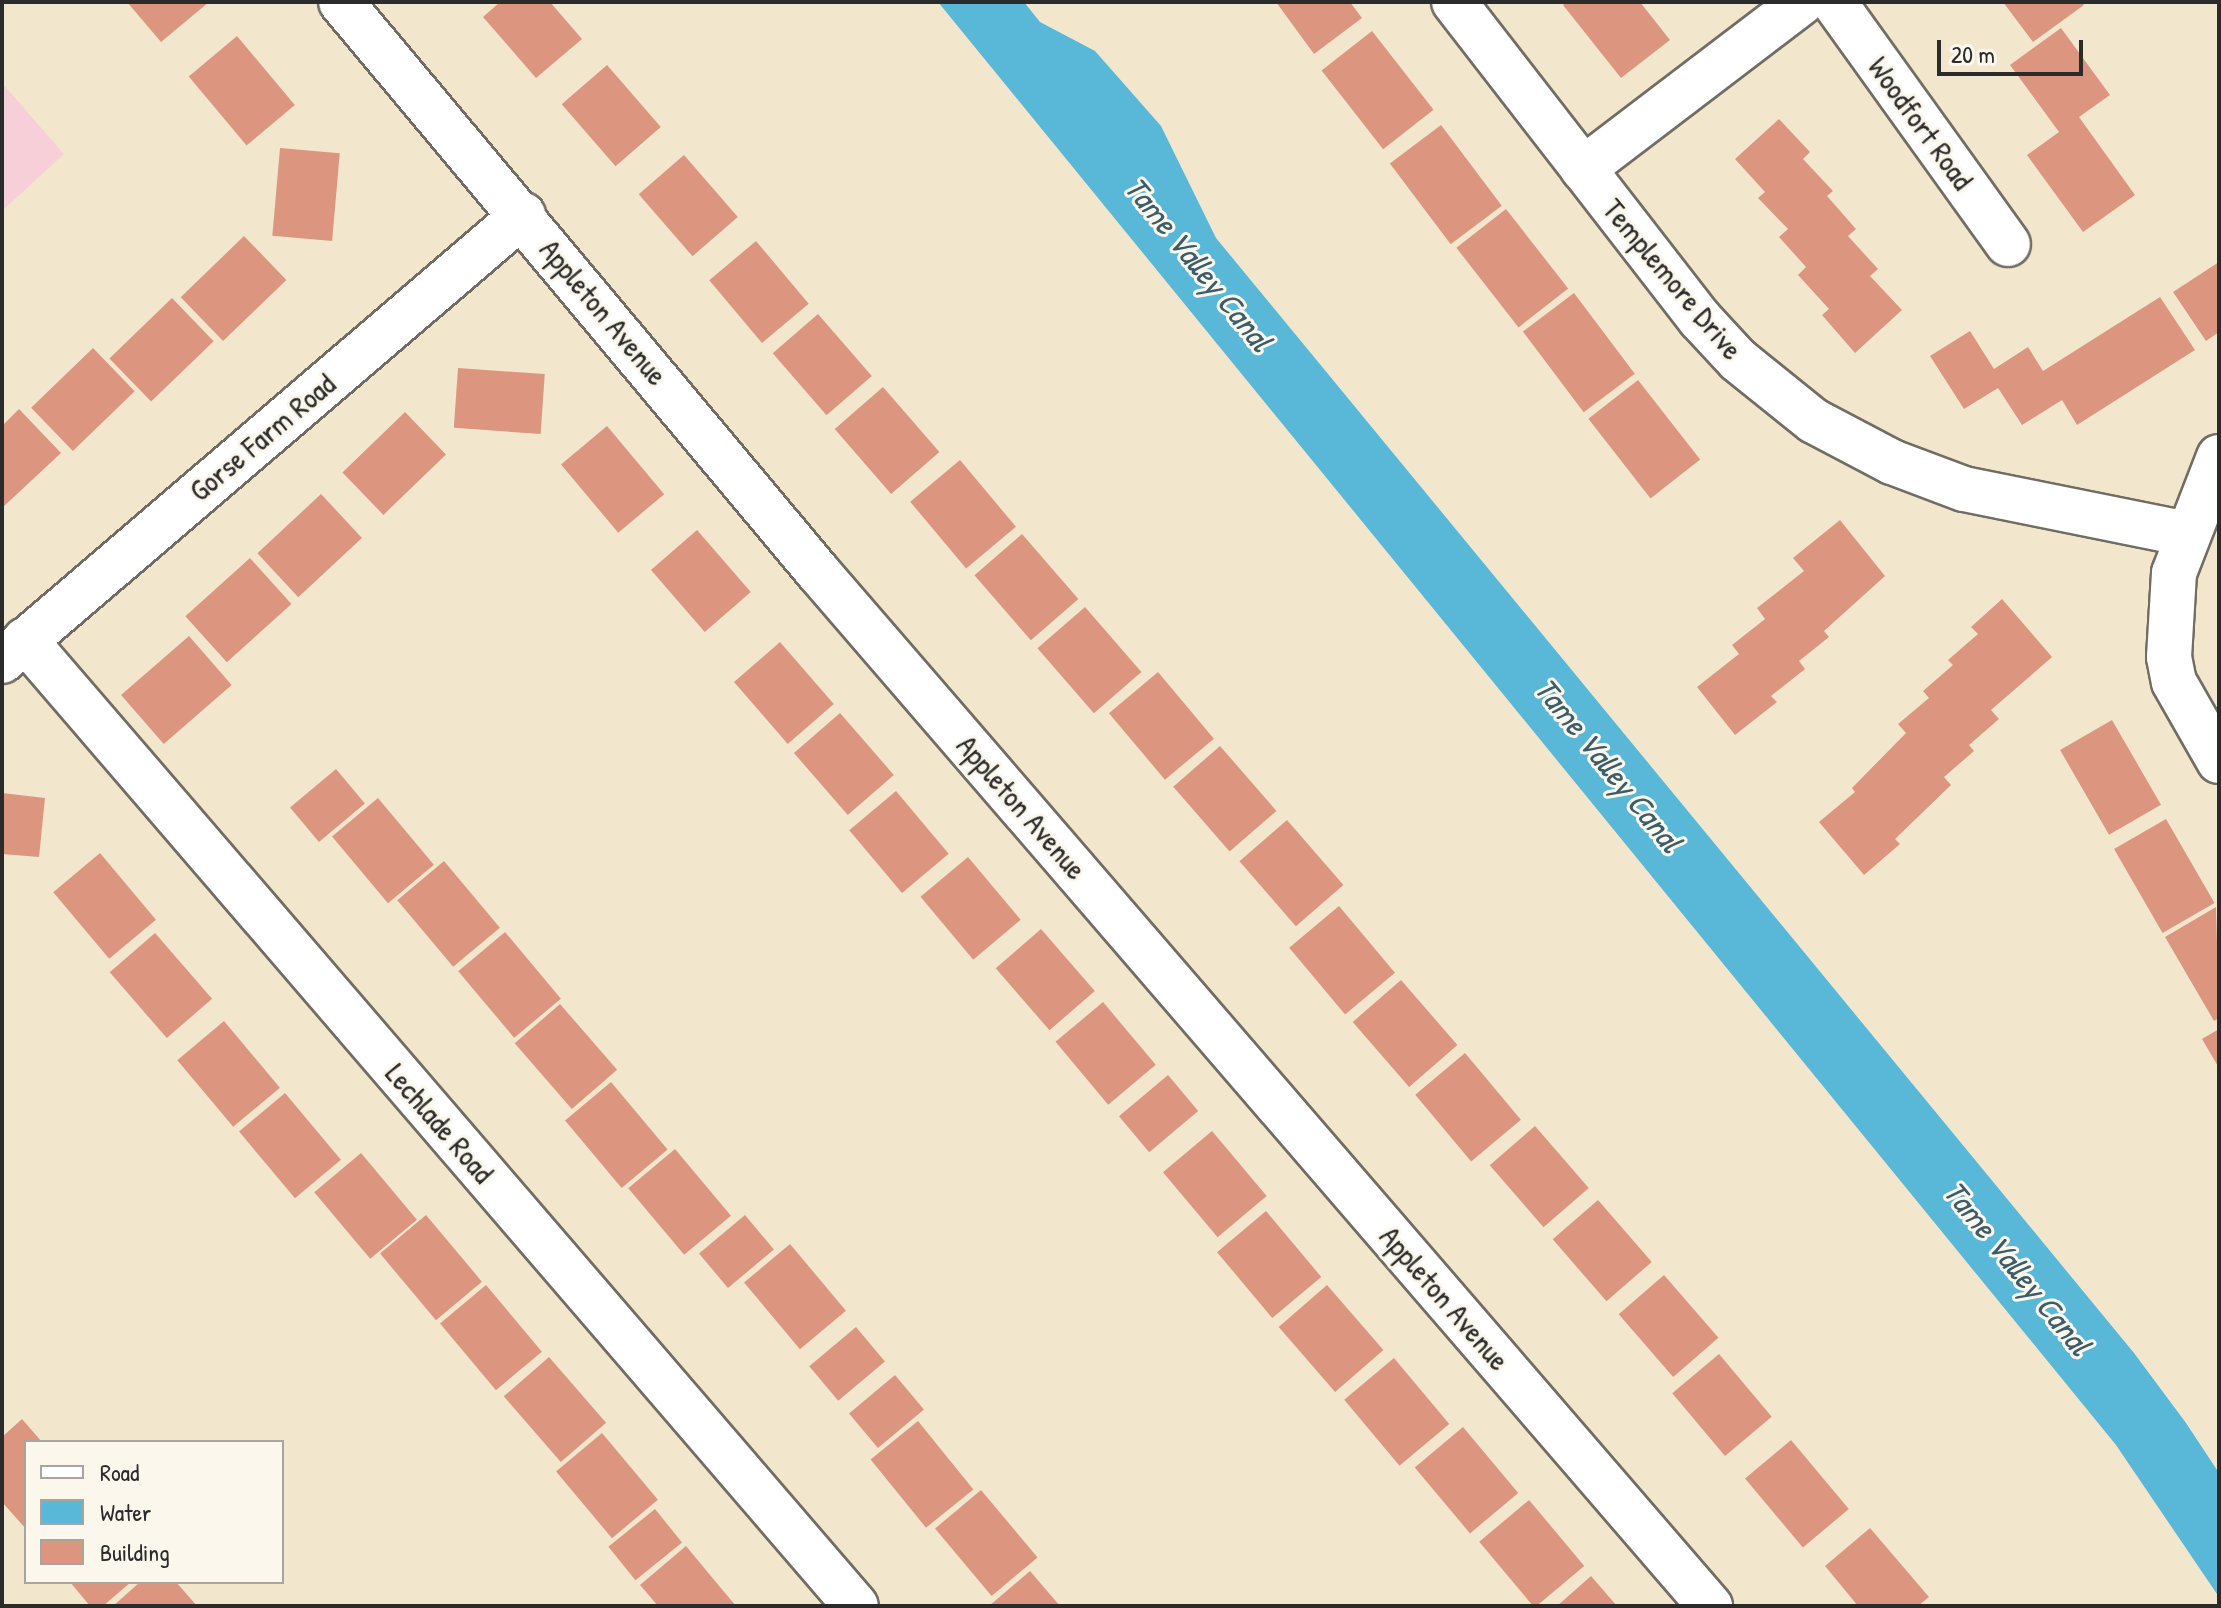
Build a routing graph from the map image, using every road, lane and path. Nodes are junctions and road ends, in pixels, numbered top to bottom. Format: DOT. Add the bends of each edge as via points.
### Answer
graph roads {
  1 [pos="341,2"];
  2 [pos="1454,2"];
  3 [pos="1802,2"];
  4 [pos="1834,2"];
  5 [pos="1583,169"];
  6 [pos="523,215"];
  7 [pos="2008,244"];
  8 [pos="2219,457"];
  9 [pos="2187,534"];
  10 [pos="14,650"];
  11 [pos="2219,761"];
  12 [pos="856,1606"];
  13 [pos="1710,1606"];
  1 -- 6 [label="street, Appleton Avenue"];
  2 -- 5 [label="street, Templemore Drive"];
  3 -- 5 [label="street"];
  4 -- 7 [label="street, Woodfort Road"];
  5 -- 9 [label="street, Templemore Drive" via="1700,319 1738,360 1814,421 1892,462 1964,489"];
  6 -- 10 [label="street, Gorse Farm Road"];
  6 -- 13 [label="street, Appleton Avenue" via="818,572"];
  8 -- 9 [label="street"];
  9 -- 11 [label="street" via="2174,573 2169,657 2174,682"];
  10 -- 12 [label="street, Lechlade Road"];
}
